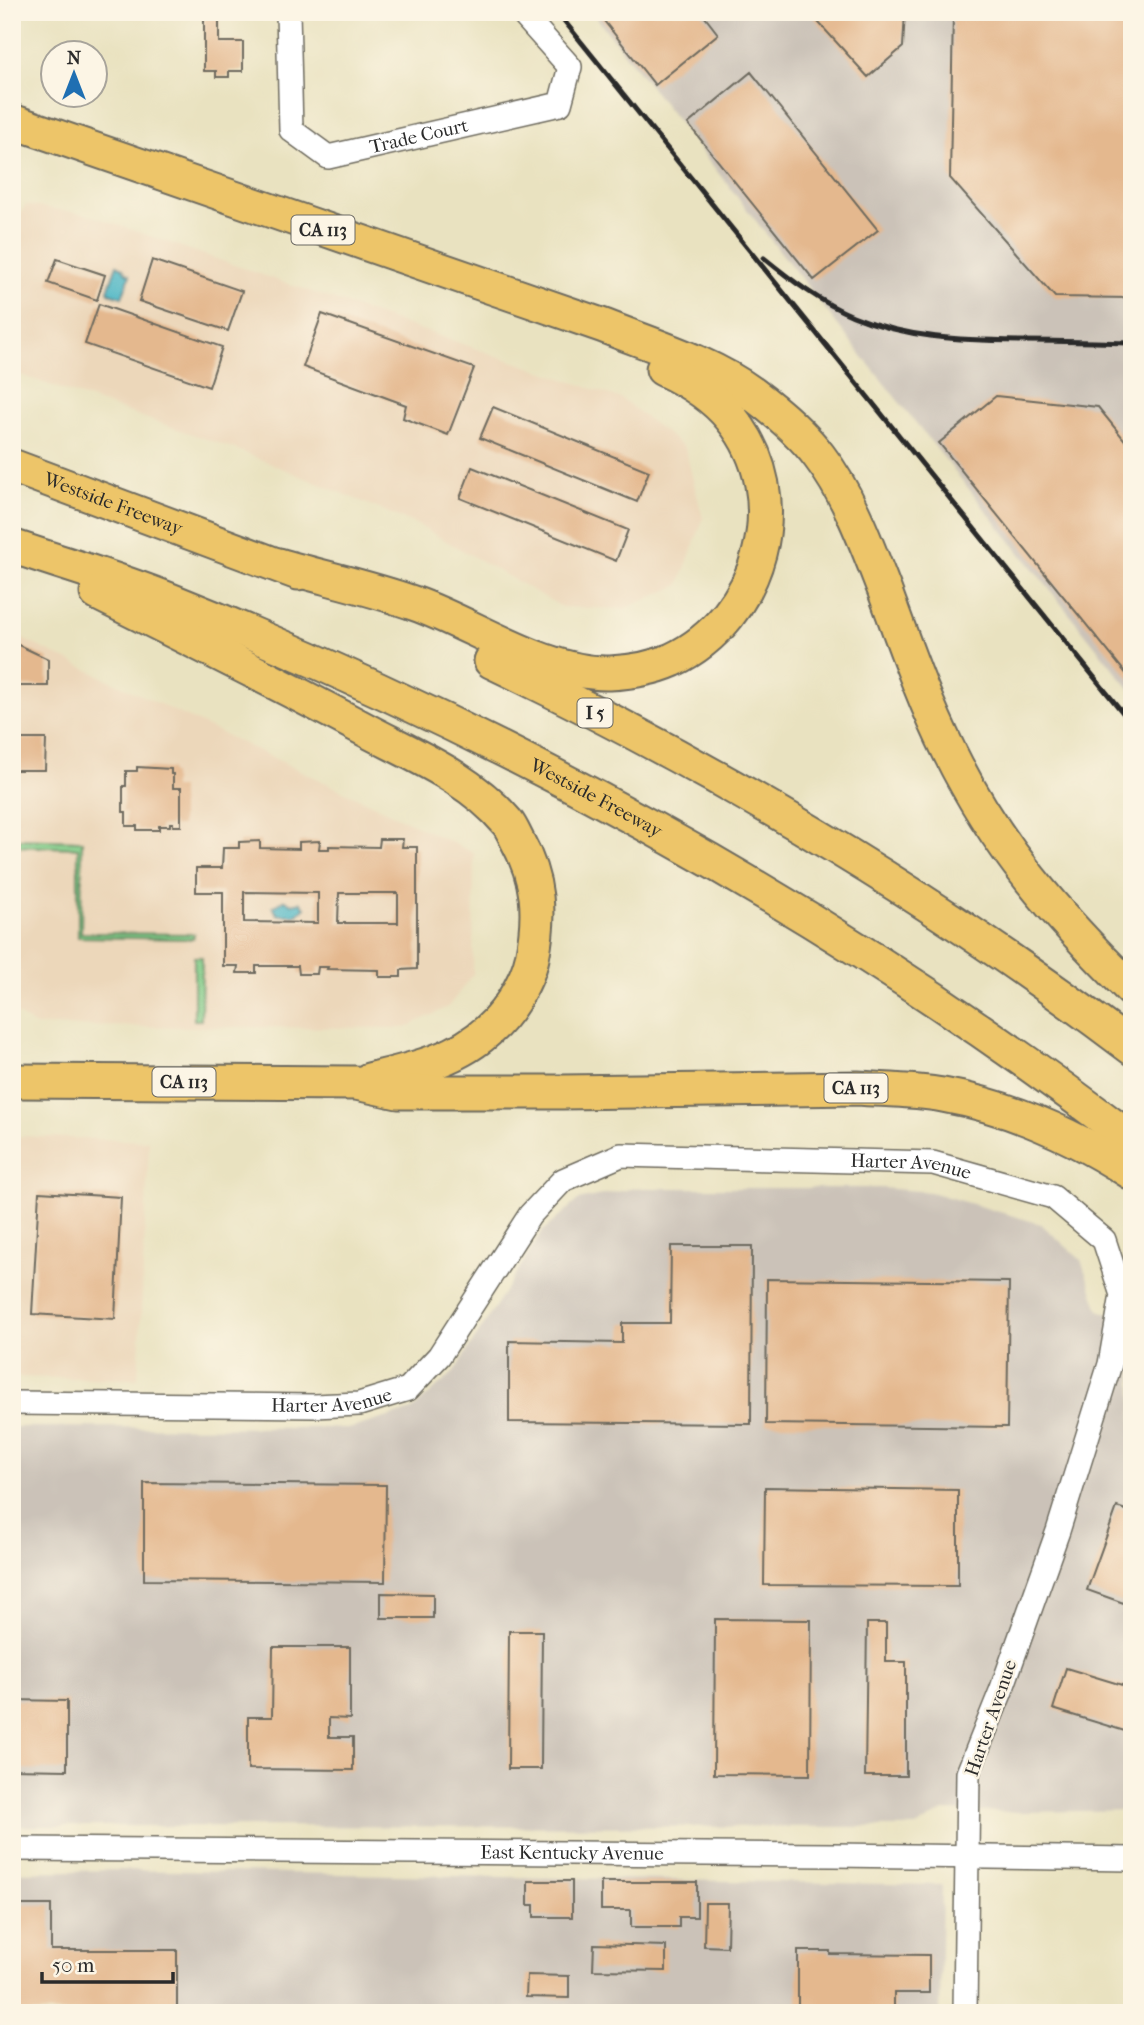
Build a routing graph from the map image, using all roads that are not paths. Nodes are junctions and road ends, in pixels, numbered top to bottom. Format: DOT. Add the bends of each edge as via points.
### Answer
graph roads {
  1 [pos="288,12"];
  2 [pos="521,12"];
  3 [pos="12,121"];
  4 [pos="12,146"];
  5 [pos="12,466"];
  6 [pos="21,549"];
  7 [pos="279,565"];
  8 [pos="1132,989"];
  9 [pos="1132,1048"];
  10 [pos="12,1081"];
  11 [pos="356,1083"];
  12 [pos="1132,1140"];
  13 [pos="1132,1173"];
  14 [pos="12,1404"];
  15 [pos="12,1850"];
  16 [pos="966,1856"];
  17 [pos="1132,1859"];
  18 [pos="965,2013"];
  1 -- 2 [label="street, Trade Court" via="291,130 328,157 561,104 570,67"];
  3 -- 8 [label="highway, CA 113" via="654,346 712,370 785,419 818,455 844,496 949,751 1000,841 1079,938"];
  4 -- 7 [label="highway" via="174,195 660,367 686,380 732,419 759,470 765,498 761,552 734,607 696,646 670,661 639,669 579,670 541,659 416,604"];
  5 -- 7 [label="highway, Westside Freeway / I 5"];
  6 -- 11 [label="highway" via="88,589 448,774 482,796 509,824 534,881 538,908 534,949 522,986 489,1031 462,1051 427,1066"];
  6 -- 12 [label="highway, Westside Freeway" via="166,598 360,681 622,811 799,912 906,980"];
  7 -- 9 [label="highway, Westside Freeway / I 5" via="537,683 737,790 947,918"];
  10 -- 11 [label="highway, CA 113"];
  11 -- 13 [label="highway, CA 113" via="398,1092 858,1088 943,1095 1029,1119"];
  14 -- 16 [label="street, Harter Avenue" via="314,1406 359,1404 408,1389 439,1356 530,1215 563,1180 621,1155 933,1163 1053,1197 1104,1240 1122,1295 1110,1364 1058,1531 968,1773"];
  15 -- 16 [label="street, East Kentucky Avenue"];
  16 -- 17 [label="street, East Kentucky Avenue"];
  16 -- 18 [label="street, Harter Avenue"];
}
